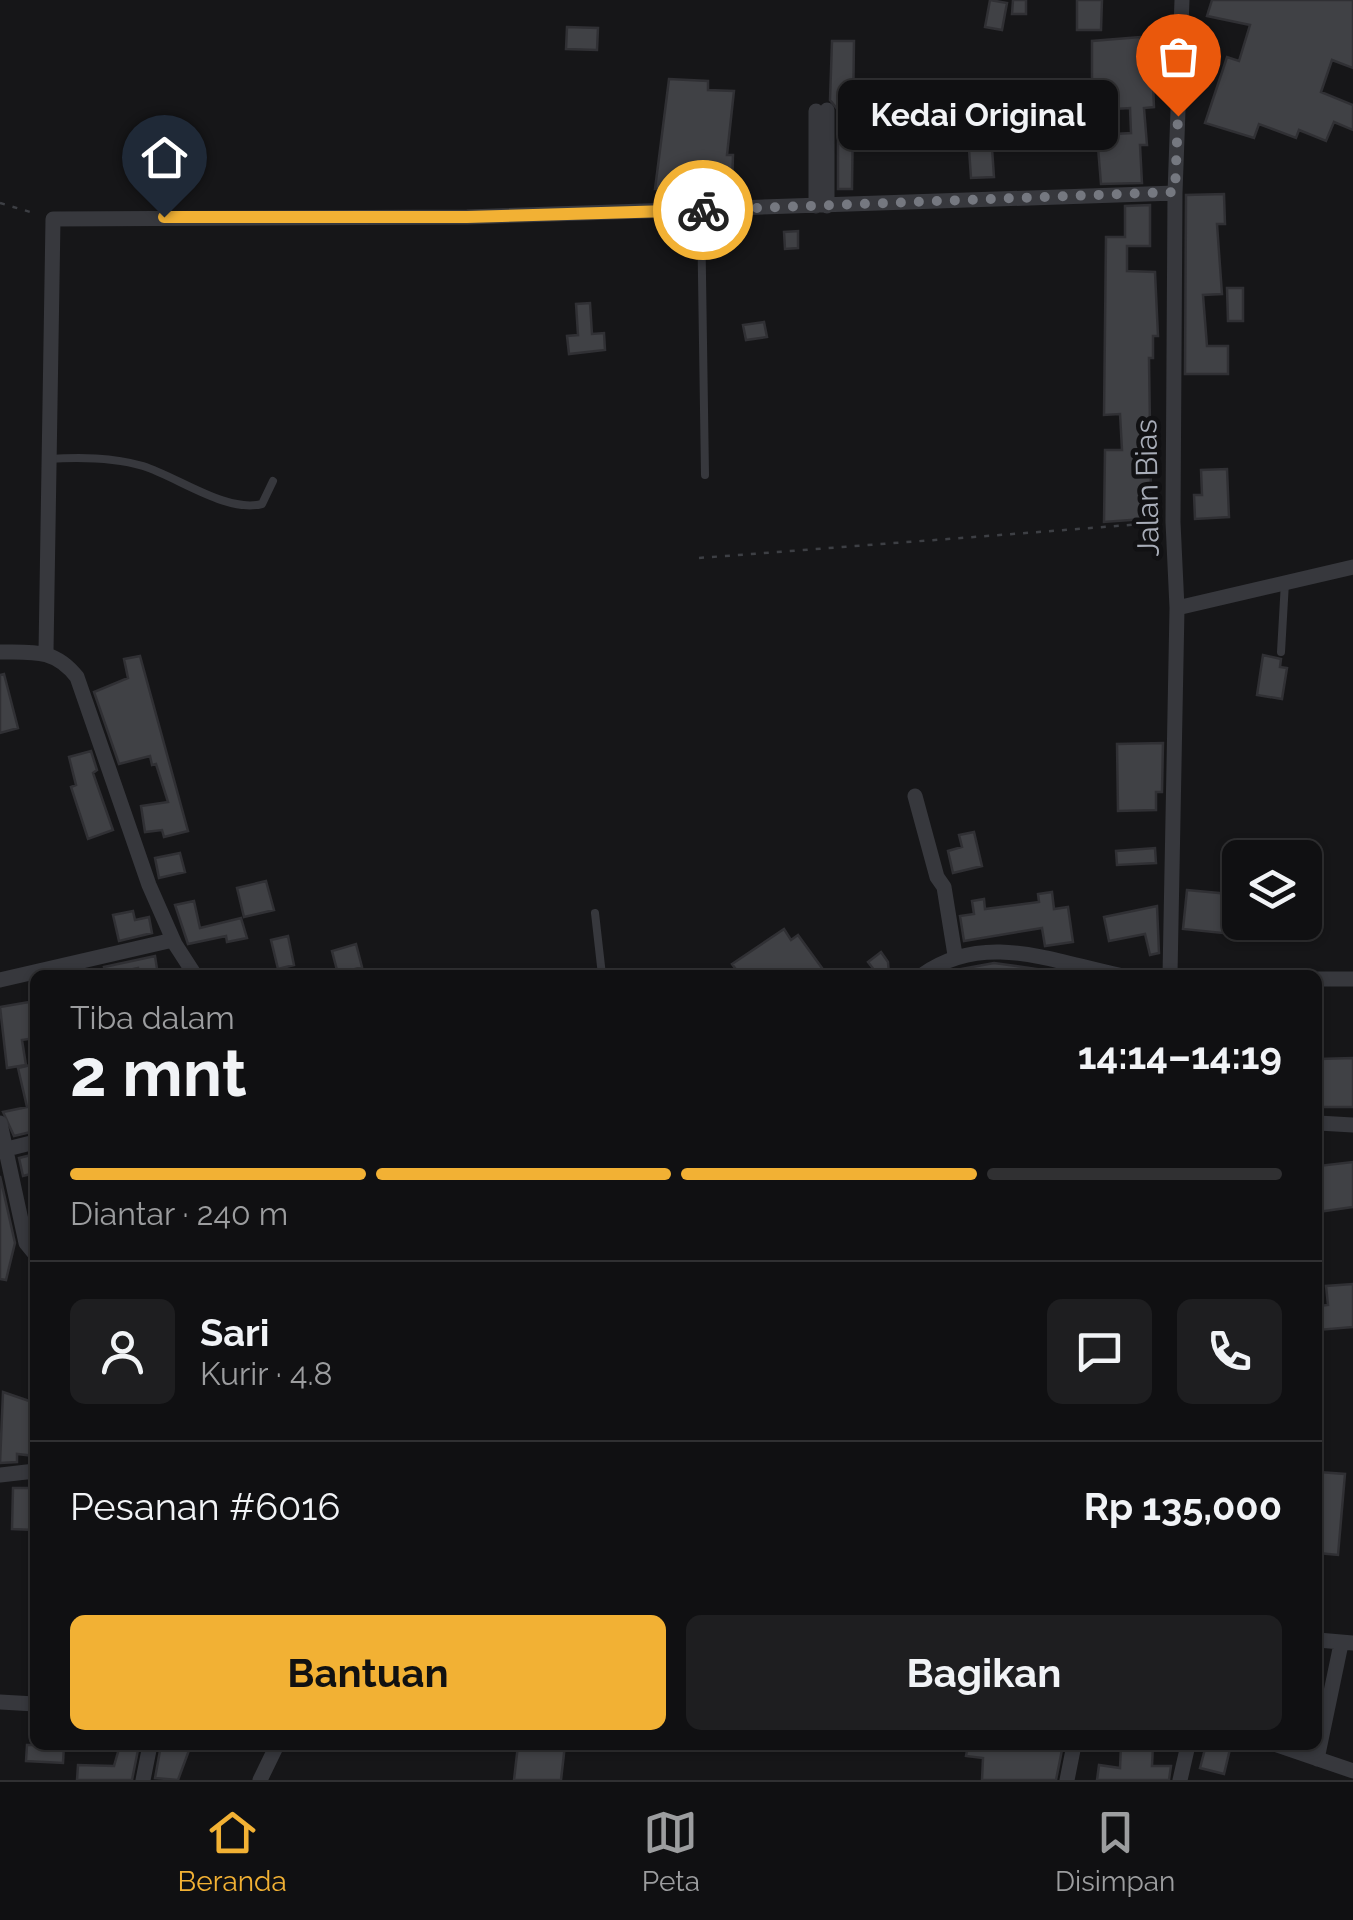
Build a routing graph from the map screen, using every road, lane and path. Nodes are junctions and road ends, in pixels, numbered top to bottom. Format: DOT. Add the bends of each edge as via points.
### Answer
graph roads {
  1 [pos="1182,0"];
  2 [pos="822,110"];
  3 [pos="1175,192"];
  4 [pos="0,203"];
  5 [pos="821,206"];
  6 [pos="700,210"];
  7 [pos="53,219"];
  8 [pos="48,459"];
  9 [pos="705,475"];
  10 [pos="273,481"];
  11 [pos="1173,522"];
  12 [pos="698,558"];
  13 [pos="1353,566"];
  14 [pos="1286,582"];
  15 [pos="1177,608"];
  16 [pos="0,652"];
  17 [pos="46,652"];
  18 [pos="1281,652"];
  19 [pos="916,796"];
  20 [pos="594,913"];
  21 [pos="173,940"];
  22 [pos="955,956"];
  23 [pos="1046,967"];
  24 [pos="53,970"];
  25 [pos="192,970"];
  26 [pos="601,970"];
  27 [pos="931,970"];
  28 [pos="1073,970"];
  29 [pos="1170,970"];
  30 [pos="30,975"];
  31 [pos="1353,979"];
  32 [pos="0,980"];
  33 [pos="1322,980"];
  34 [pos="0,1122"];
  35 [pos="1322,1123"];
  36 [pos="1353,1125"];
  37 [pos="30,1143"];
  38 [pos="7,1149"];
  39 [pos="30,1248"];
  40 [pos="30,1471"];
  41 [pos="0,1474"];
  42 [pos="1322,1641"];
  43 [pos="1347,1644"];
  44 [pos="0,1702"];
  45 [pos="30,1704"];
  46 [pos="1322,1740"];
  47 [pos="149,1750"];
  48 [pos="275,1750"];
  49 [pos="1073,1750"];
  50 [pos="1187,1750"];
  51 [pos="1291,1750"];
  52 [pos="1319,1750"];
  53 [pos="1317,1759"];
  54 [pos="1353,1771"];
  55 [pos="143,1780"];
  56 [pos="260,1780"];
  57 [pos="1067,1780"];
  58 [pos="1180,1780"];
  1 -- 3 [label="street, Jalan Bias"];
  2 -- 5 [label="street"];
  3 -- 5 [label="street"];
  3 -- 11 [label="street, Jalan Bias"];
  4 -- 7 [label="path"];
  5 -- 6 [label="street"];
  6 -- 7 [label="street"];
  6 -- 9 [label="lane"];
  7 -- 8 [label="street"];
  8 -- 10 [label="lane" via="142,466 242,506 262,504"];
  8 -- 17 [label="street"];
  11 -- 12 [label="path"];
  11 -- 15 [label="street, Jalan Bias"];
  13 -- 14 [label="street"];
  14 -- 15 [label="street"];
  14 -- 18 [label="lane"];
  15 -- 29 [label="street, Jalan Bias"];
  16 -- 17 [label="street"];
  17 -- 21 [label="street" via="77,677"];
  19 -- 22 [label="street" via="944,887"];
  20 -- 26 [label="lane"];
  21 -- 24 [label="street"];
  21 -- 25 [label="street"];
  22 -- 23 [label="street" via="1007,950"];
  22 -- 27 [label="street"];
  23 -- 28 [label="street"];
  30 -- 32 [label="street"];
  31 -- 33 [label="street"];
  34 -- 38 [label="street"];
  35 -- 36 [label="street"];
  37 -- 38 [label="street"];
  38 -- 39 [label="street"];
  40 -- 41 [label="street"];
  42 -- 43 [label="street"];
  43 -- 46 [label="street"];
  44 -- 45 [label="street"];
  47 -- 55 [label="street"];
  48 -- 56 [label="street"];
  49 -- 57 [label="street"];
  50 -- 58 [label="street"];
  51 -- 53 [label="street"];
  52 -- 53 [label="street"];
  53 -- 54 [label="street"];
}
